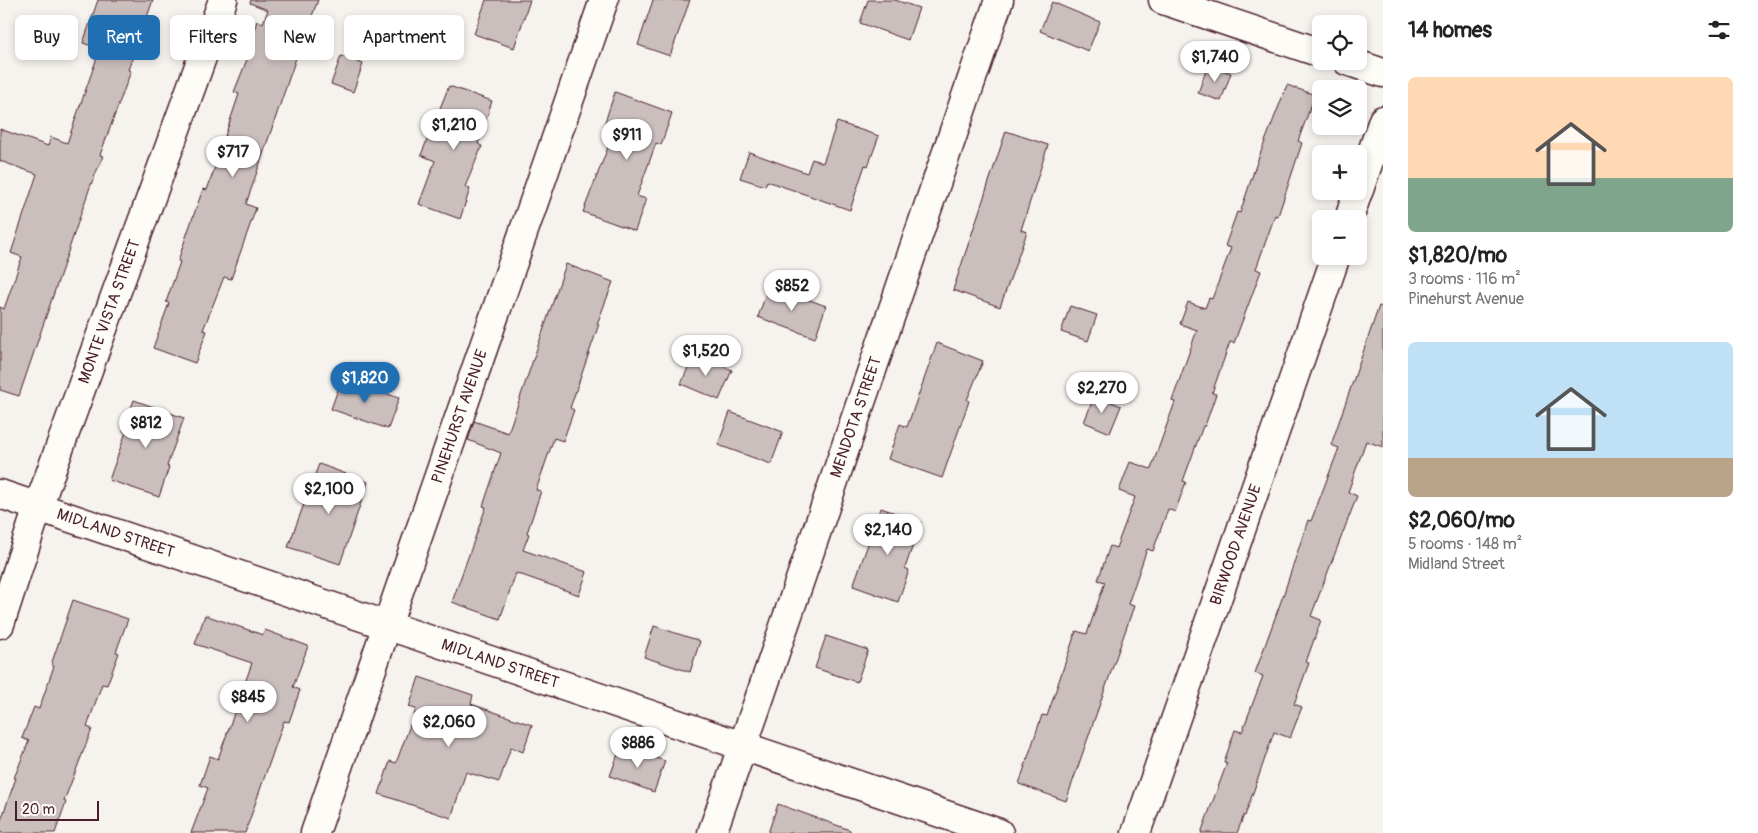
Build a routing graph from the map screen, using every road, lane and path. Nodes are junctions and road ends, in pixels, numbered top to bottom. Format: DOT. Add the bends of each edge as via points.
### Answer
graph roads {
  1 [pos="223,0"];
  2 [pos="604,0"];
  3 [pos="999,0"];
  4 [pos="1163,0"];
  5 [pos="1312,50"];
  6 [pos="1367,68"];
  7 [pos="1383,73"];
  8 [pos="1383,120"];
  9 [pos="1367,165"];
  10 [pos="1333,265"];
  11 [pos="0,494"];
  12 [pos="38,507"];
  13 [pos="0,624"];
  14 [pos="387,626"];
  15 [pos="742,747"];
  16 [pos="315,833"];
  17 [pos="712,833"];
  18 [pos="998,833"];
  19 [pos="1136,833"];
  1 -- 12 [label="street, MONTE VISTA STREET"];
  2 -- 14 [label="street, PINEHURST AVENUE"];
  3 -- 15 [label="street, MENDOTA STREET"];
  4 -- 5 [label="street"];
  6 -- 7 [label="street"];
  8 -- 9 [label="street"];
  10 -- 19 [label="street, BIRWOOD AVENUE"];
  11 -- 12 [label="street, MIDLAND STREET"];
  12 -- 13 [label="street, MONTE VISTA STREET"];
  12 -- 14 [label="street, MIDLAND STREET"];
  14 -- 15 [label="street, MIDLAND STREET"];
  14 -- 16 [label="street, PINEHURST AVENUE"];
  15 -- 17 [label="street, MENDOTA STREET"];
  15 -- 18 [label="street, MIDLAND STREET"];
}
